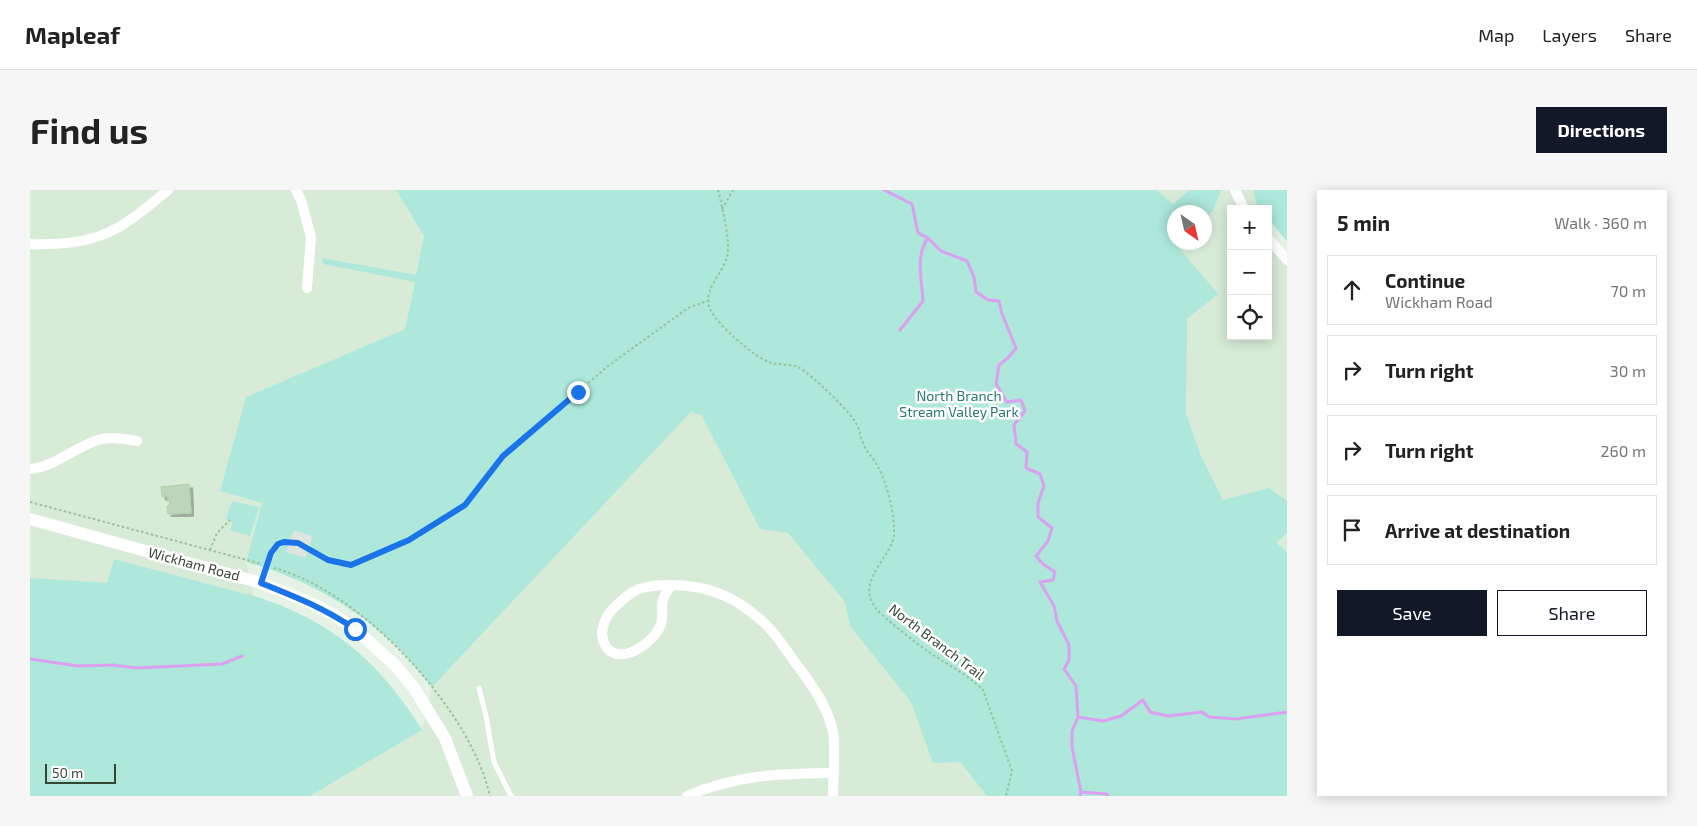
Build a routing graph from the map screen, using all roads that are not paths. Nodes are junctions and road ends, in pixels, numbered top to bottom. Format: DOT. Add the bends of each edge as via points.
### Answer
graph roads {
  1 [pos="168,190"];
  2 [pos="296,190"];
  3 [pos="1235,190"];
  4 [pos="1242,205"];
  5 [pos="1272,243"];
  6 [pos="30,244"];
  7 [pos="1287,260"];
  8 [pos="307,288"];
  9 [pos="137,441"];
  10 [pos="30,469"];
  11 [pos="30,520"];
  12 [pos="307,547"];
  13 [pos="261,583"];
  14 [pos="671,585"];
  15 [pos="479,688"];
  16 [pos="833,772"];
  17 [pos="467,796"];
  18 [pos="511,796"];
  19 [pos="687,796"];
  20 [pos="833,796"];
  1 -- 6 [label="street" via="119,227 101,235 78,242"];
  2 -- 8 [label="street" via="311,237"];
  3 -- 4 [label="street"];
  5 -- 7 [label="street"];
  9 -- 10 [label="street" via="100,439 50,464"];
  11 -- 13 [label="street, Wickham Road"];
  12 -- 13 [label="lane" via="298,543 278,544 271,553"];
  13 -- 17 [label="street, Wickham Road" via="334,615 395,665 446,738"];
  14 -- 14 [label="street" via="639,589 626,596 602,625 607,647 614,653 625,654 646,643 661,624 664,595"];
  14 -- 16 [label="street" via="704,588 728,598 746,608 776,637 817,692 833,731"];
  15 -- 18 [label="lane" via="494,762"];
  16 -- 19 [label="street" via="739,779"];
  16 -- 20 [label="street"];
}
